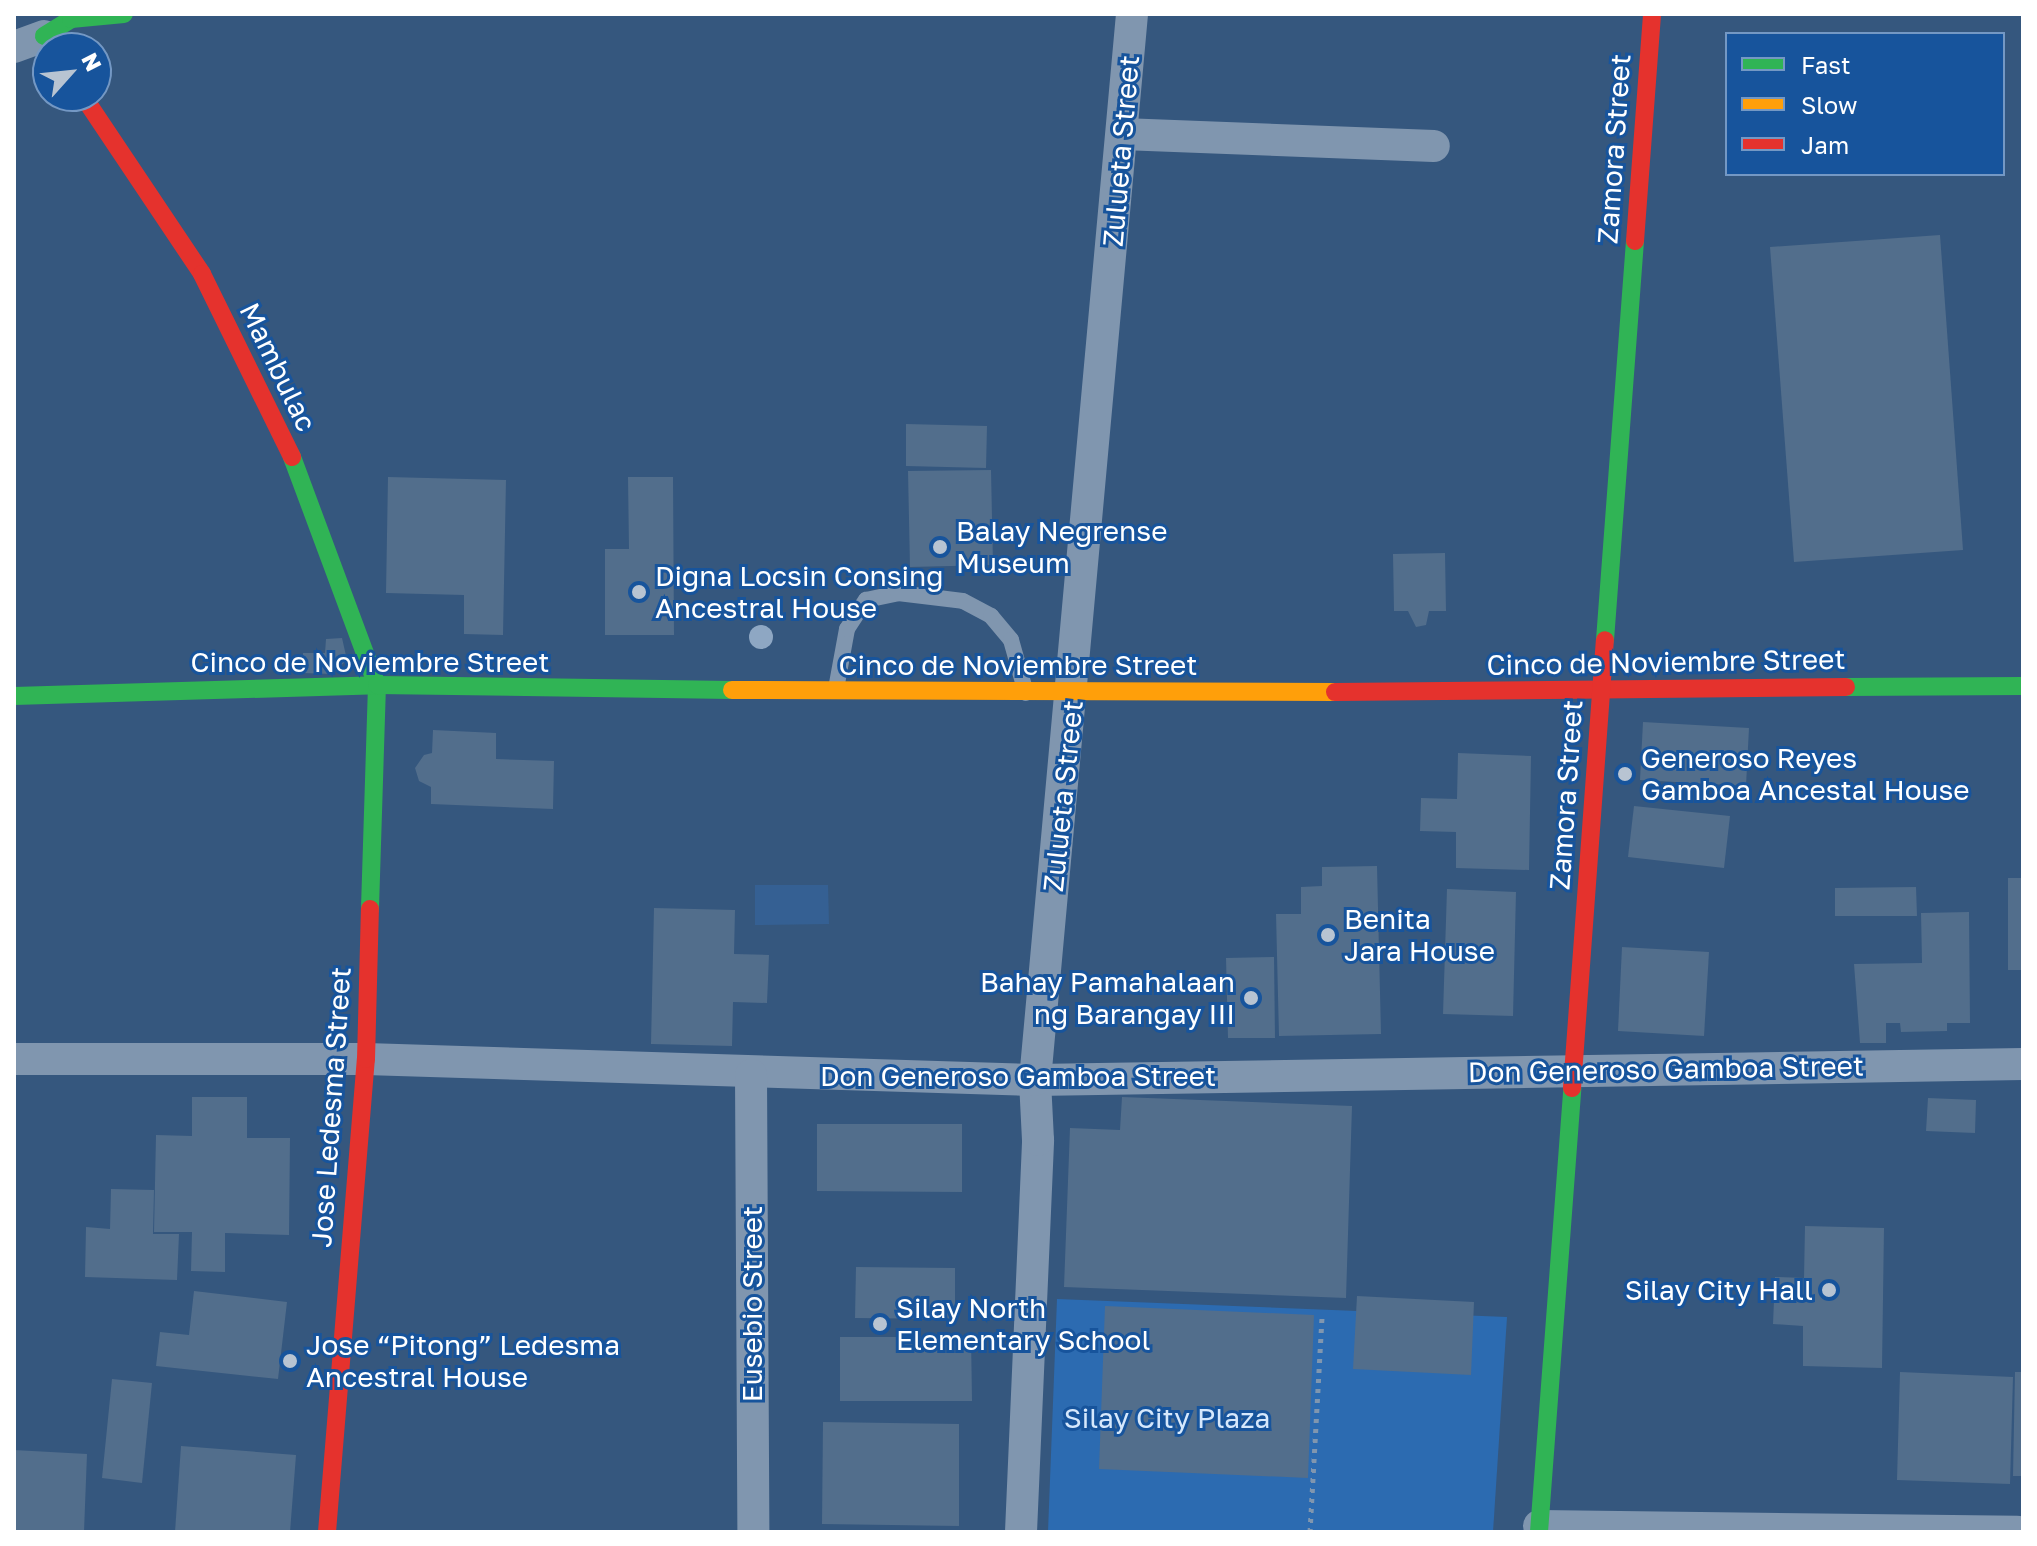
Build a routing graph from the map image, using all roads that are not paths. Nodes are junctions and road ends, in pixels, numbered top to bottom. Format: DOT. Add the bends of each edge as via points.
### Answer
graph roads {
  1 [pos="124,14"];
  2 [pos="1132,14"];
  3 [pos="1652,14"];
  4 [pos="48,32"];
  5 [pos="94,112"];
  6 [pos="1122,134"];
  7 [pos="1434,146"];
  8 [pos="377,685"];
  9 [pos="2023,686"];
  10 [pos="1602,691"];
  11 [pos="835,693"];
  12 [pos="1027,694"];
  13 [pos="1073,694"];
  14 [pos="14,696"];
  15 [pos="14,1059"];
  16 [pos="366,1059"];
  17 [pos="2023,1064"];
  18 [pos="1573,1070"];
  19 [pos="751,1075"];
  20 [pos="1035,1080"];
  21 [pos="1539,1529"];
  22 [pos="327,1532"];
  23 [pos="753,1532"];
  24 [pos="1021,1532"];
  25 [pos="2017,1532"];
  1 -- 4 [label="street" via="71,19"];
  2 -- 6 [label="street, Zulueta Street"];
  3 -- 10 [label="street, Zamora Street"];
  5 -- 8 [label="street, Mambulac" via="202,274 309,493"];
  6 -- 7 [label="street"];
  6 -- 13 [label="street, Zulueta Street"];
  8 -- 11 [label="street, Cinco de Noviembre Street"];
  8 -- 14 [label="street, Cinco de Noviembre Street"];
  8 -- 16 [label="street, Jose Ledesma Street"];
  9 -- 10 [label="street, Cinco de Noviembre Street"];
  10 -- 13 [label="street, Cinco de Noviembre Street"];
  10 -- 18 [label="street, Zamora Street"];
  11 -- 12 [label="street, Cinco de Noviembre Street"];
  11 -- 12 [label="lane" via="847,629 866,600 898,593 963,601 991,616 1011,640"];
  12 -- 13 [label="street, Cinco de Noviembre Street"];
  13 -- 20 [label="street, Zulueta Street"];
  15 -- 16 [label="street, Don Generoso Gamboa Street"];
  16 -- 19 [label="street, Don Generoso Gamboa Street"];
  16 -- 22 [label="street, Jose Ledesma Street"];
  17 -- 18 [label="street, Don Generoso Gamboa Street"];
  18 -- 20 [label="street, Don Generoso Gamboa Street"];
  18 -- 21 [label="street, Zamora Street"];
  19 -- 20 [label="street, Don Generoso Gamboa Street"];
  19 -- 23 [label="street, Eusebio Street"];
  20 -- 24 [label="street, Zulueta Street" via="1038,1140"];
  21 -- 25 [label="street"];
}
